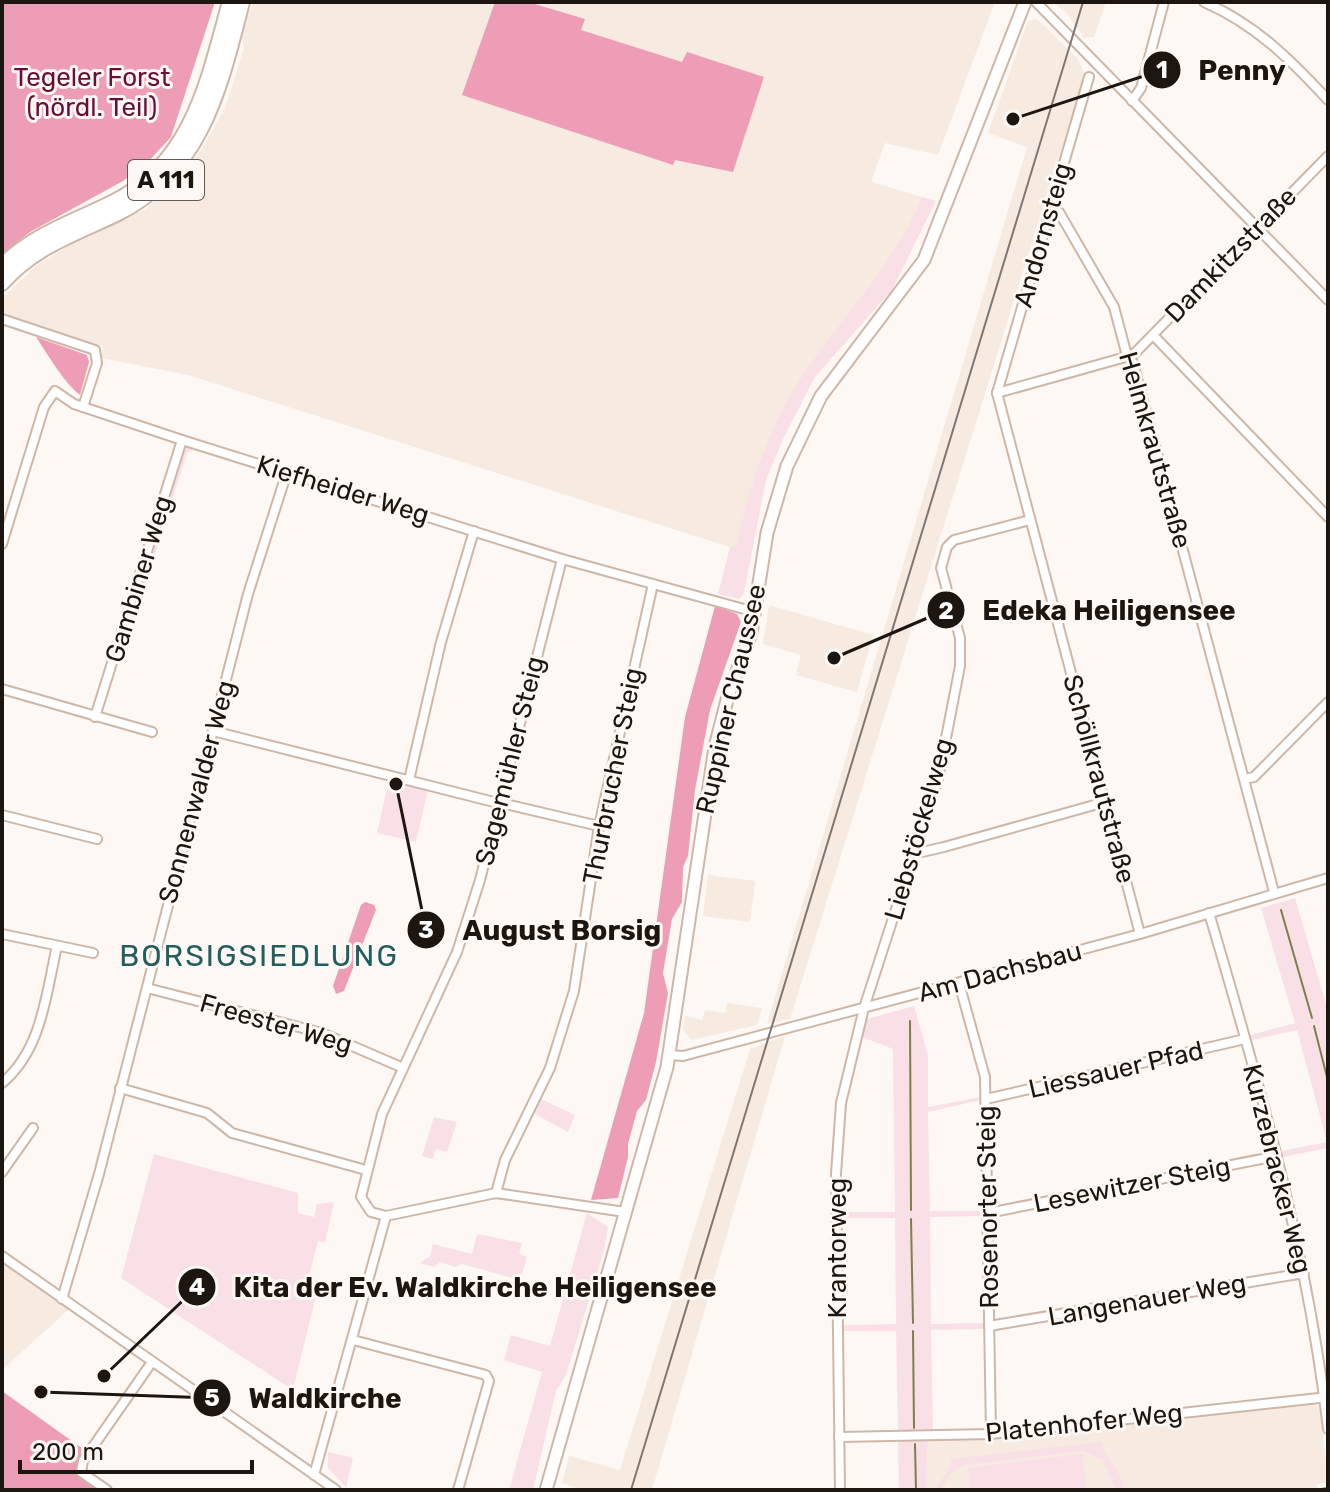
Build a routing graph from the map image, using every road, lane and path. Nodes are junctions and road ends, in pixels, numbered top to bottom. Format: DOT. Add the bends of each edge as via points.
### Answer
graph roads {
  1 [pos="230,2"];
  2 [pos="242,2"];
  3 [pos="1025,2"];
  4 [pos="1036,2"];
  5 [pos="1164,2"];
  6 [pos="1204,2"];
  7 [pos="1089,77"];
  8 [pos="1328,100"];
  9 [pos="1132,101"];
  10 [pos="1328,156"];
  11 [pos="1053,209"];
  12 [pos="1257,229"];
  13 [pos="2,266"];
  14 [pos="2,283"];
  15 [pos="1328,300"];
  16 [pos="2,319"];
  17 [pos="1153,335"];
  18 [pos="1129,357"];
  19 [pos="997,393"];
  20 [pos="83,407"];
  21 [pos="182,440"];
  22 [pos="287,472"];
  23 [pos="1328,517"];
  24 [pos="1030,520"];
  25 [pos="474,531"];
  26 [pos="2,544"];
  27 [pos="562,559"];
  28 [pos="653,584"];
  29 [pos="755,612"];
  30 [pos="2,689"];
  31 [pos="1328,702"];
  32 [pos="95,717"];
  33 [pos="213,731"];
  34 [pos="152,732"];
  35 [pos="1245,779"];
  36 [pos="409,780"];
  37 [pos="1105,802"];
  38 [pos="502,803"];
  39 [pos="2,815"];
  40 [pos="599,826"];
  41 [pos="97,839"];
  42 [pos="916,849"];
  43 [pos="1328,878"];
  44 [pos="1274,892"];
  45 [pos="1209,913"];
  46 [pos="2,934"];
  47 [pos="1140,934"];
  48 [pos="57,946"];
  49 [pos="93,953"];
  50 [pos="959,983"];
  51 [pos="147,988"];
  52 [pos="864,1008"];
  53 [pos="1245,1039"];
  54 [pos="669,1055"];
  55 [pos="401,1067"];
  56 [pos="2,1083"];
  57 [pos="120,1088"];
  58 [pos="986,1099"];
  59 [pos="33,1128"];
  60 [pos="1277,1156"];
  61 [pos="366,1170"];
  62 [pos="2,1172"];
  63 [pos="496,1193"];
  64 [pos="625,1212"];
  65 [pos="988,1213"];
  66 [pos="386,1216"];
  67 [pos="2,1256"];
  68 [pos="1304,1273"];
  69 [pos="62,1299"];
  70 [pos="989,1326"];
  71 [pos="353,1340"];
  72 [pos="152,1362"];
  73 [pos="1326,1397"];
  74 [pos="1328,1429"];
  75 [pos="991,1434"];
  76 [pos="839,1437"];
  77 [pos="314,1475"];
  78 [pos="107,1490"];
  79 [pos="336,1490"];
  80 [pos="458,1490"];
  81 [pos="546,1490"];
  82 [pos="840,1490"];
  1 -- 13 [label="highway, A 111" via="197,113 169,159 133,191 48,231"];
  2 -- 14 [label="highway, A 111" via="216,97 180,164 141,199 48,245"];
  3 -- 29 [label="main road, Ruppiner Chaussee" via="924,260 821,396 803,428 771,516"];
  4 -- 9 [label="street"];
  5 -- 9 [label="street" via="1141,88"];
  6 -- 8 [label="street" via="1264,36"];
  7 -- 11 [label="street, Andornsteig"];
  9 -- 12 [label="street"];
  10 -- 12 [label="street, Damkitzstraße"];
  11 -- 18 [label="street, Helmkrautstraße" via="1114,307"];
  11 -- 19 [label="street, Andornsteig"];
  12 -- 15 [label="street"];
  12 -- 17 [label="street, Damkitzstraße"];
  16 -- 20 [label="street" via="95,350"];
  17 -- 18 [label="street, Damkitzstraße"];
  17 -- 23 [label="street"];
  18 -- 19 [label="street, Damkitzstraße"];
  18 -- 35 [label="street, Helmkrautstraße"];
  19 -- 24 [label="street, Schöllkrautstraße"];
  20 -- 21 [label="street, Kiefheider Weg"];
  20 -- 26 [label="street, Kiefheider Weg" via="55,391 47,401"];
  21 -- 22 [label="street, Kiefheider Weg"];
  21 -- 32 [label="street, Gambiner Weg"];
  22 -- 25 [label="street, Kiefheider Weg"];
  22 -- 33 [label="street, Sonnenwalder Weg"];
  24 -- 37 [label="street, Schöllkrautstraße"];
  24 -- 42 [label="street, Liebstöckelweg" via="954,540 943,558 961,657 938,779"];
  25 -- 27 [label="street, Kiefheider Weg"];
  25 -- 36 [label="street"];
  27 -- 28 [label="street, Kiefheider Weg"];
  27 -- 38 [label="street, Sagemühler Steig"];
  28 -- 29 [label="street, Kiefheider Weg"];
  28 -- 40 [label="street, Thurbrucher Steig"];
  29 -- 54 [label="main road, Ruppiner Chaussee" via="721,718 711,769"];
  30 -- 32 [label="street"];
  31 -- 35 [label="street" via="1254,777"];
  32 -- 34 [label="street"];
  33 -- 36 [label="street"];
  33 -- 51 [label="street, Sonnenwalder Weg"];
  35 -- 44 [label="street, Helmkrautstraße"];
  36 -- 38 [label="street"];
  37 -- 42 [label="street" via="933,849"];
  37 -- 47 [label="street, Schöllkrautstraße"];
  38 -- 40 [label="street"];
  38 -- 55 [label="street, Sagemühler Steig" via="457,952"];
  39 -- 41 [label="street"];
  40 -- 63 [label="street, Thurbrucher Steig" via="580,964 560,1041 505,1160"];
  42 -- 52 [label="street, Liebstöckelweg"];
  43 -- 44 [label="street, Am Dachsbau"];
  44 -- 45 [label="street, Am Dachsbau"];
  45 -- 47 [label="street, Am Dachsbau"];
  45 -- 53 [label="street, Kurzebracker Weg"];
  46 -- 48 [label="street"];
  47 -- 50 [label="street, Am Dachsbau"];
  48 -- 49 [label="street"];
  48 -- 56 [label="street" via="28,1056"];
  50 -- 52 [label="street, Am Dachsbau"];
  50 -- 58 [label="street, Rosenorter Steig" via="985,1077"];
  51 -- 55 [label="street, Freester Weg" via="322,1033"];
  51 -- 57 [label="street, Sonnenwalder Weg"];
  52 -- 54 [label="street, Am Dachsbau" via="683,1056"];
  52 -- 76 [label="street, Krantorweg" via="841,1103 836,1174"];
  53 -- 58 [label="street, Liessauer Pfad"];
  53 -- 60 [label="street, Kurzebracker Weg"];
  54 -- 64 [label="main road, Ruppiner Chaussee"];
  55 -- 61 [label="street, Sagemühler Steig"];
  57 -- 61 [label="street" via="207,1113 232,1133"];
  57 -- 69 [label="street, Sonnenwalder Weg"];
  58 -- 65 [label="street, Rosenorter Steig"];
  59 -- 62 [label="street"];
  60 -- 65 [label="street, Lesewitzer Steig"];
  60 -- 68 [label="street, Kurzebracker Weg"];
  61 -- 66 [label="street, Sagemühler Steig" via="362,1200 371,1212"];
  63 -- 64 [label="street"];
  63 -- 66 [label="street"];
  64 -- 81 [label="main road, Ruppiner Chaussee"];
  65 -- 70 [label="street, Rosenorter Steig"];
  66 -- 71 [label="street"];
  67 -- 69 [label="street"];
  68 -- 70 [label="street, Langenauer Weg"];
  68 -- 73 [label="street, Kurzebracker Weg"];
  69 -- 72 [label="street"];
  70 -- 75 [label="street, Rosenorter Steig"];
  71 -- 77 [label="street"];
  71 -- 80 [label="street" via="486,1375 489,1381"];
  72 -- 77 [label="street"];
  72 -- 78 [label="street" via="83,1461 81,1472"];
  73 -- 74 [label="street, Kurzebracker Weg"];
  73 -- 75 [label="street, Platenhofer Weg"];
  75 -- 76 [label="street, Platenhofer Weg"];
  76 -- 82 [label="street, Krantorweg"];
  77 -- 79 [label="street"];
}
